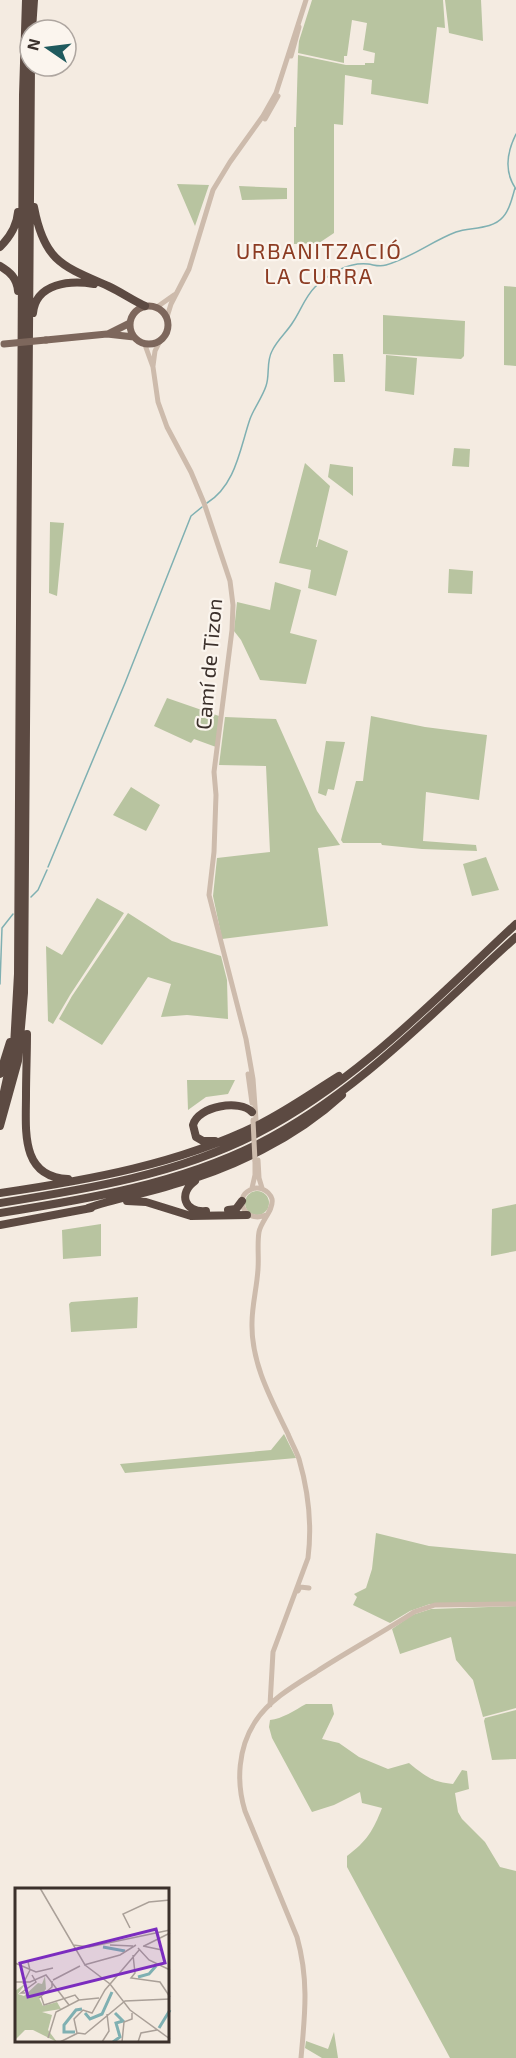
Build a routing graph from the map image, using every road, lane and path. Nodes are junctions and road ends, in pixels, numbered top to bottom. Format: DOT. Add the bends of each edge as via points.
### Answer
graph roads {
  1 [pos="26,0"];
  2 [pos="34,0"];
  3 [pos="306,0"];
  4 [pos="33,18"];
  5 [pos="293,43"];
  6 [pos="29,78"];
  7 [pos="27,95"];
  8 [pos="235,155"];
  9 [pos="0,247"];
  10 [pos="0,266"];
  11 [pos="107,286"];
  12 [pos="177,291"];
  13 [pos="129,298"];
  14 [pos="145,306"];
  15 [pos="157,307"];
  16 [pos="136,311"];
  17 [pos="167,317"];
  18 [pos="130,323"];
  19 [pos="107,334"];
  20 [pos="134,337"];
  21 [pos="159,343"];
  22 [pos="2,344"];
  23 [pos="145,345"];
  24 [pos="153,368"];
  25 [pos="29,416"];
  26 [pos="20,503"];
  27 [pos="516,924"];
  28 [pos="26,927"];
  29 [pos="516,937"];
  30 [pos="17,967"];
  31 [pos="380,1061"];
  32 [pos="356,1068"];
  33 [pos="0,1074"];
  34 [pos="0,1110"];
  35 [pos="254,1117"];
  36 [pos="0,1126"];
  37 [pos="224,1140"];
  38 [pos="256,1161"];
  39 [pos="206,1175"];
  40 [pos="87,1178"];
  41 [pos="252,1188"];
  42 [pos="262,1188"];
  43 [pos="0,1193"];
  44 [pos="242,1202"];
  45 [pos="0,1203"];
  46 [pos="88,1208"];
  47 [pos="0,1213"];
  48 [pos="266,1215"];
  49 [pos="250,1216"];
  50 [pos="0,1225"];
  51 [pos="259,1234"];
  52 [pos="309,1588"];
  53 [pos="294,1598"];
  54 [pos="516,1604"];
  55 [pos="270,1705"];
  56 [pos="302,2058"];
  1 -- 7 [label="highway"];
  2 -- 4 [label="highway"];
  3 -- 5 [label="street"];
  5 -- 8 [label="street" via="276,93"];
  5 -- 8 [label="street" via="278,97"];
  6 -- 7 [label="highway"];
  7 -- 9 [label="highway" via="20,125 18,219"];
  7 -- 11 [label="highway" via="33,126 33,204 38,231 52,255 68,268"];
  7 -- 25 [label="highway"];
  7 -- 26 [label="highway"];
  8 -- 12 [label="street" via="213,190 189,269"];
  10 -- 26 [label="highway" via="17,283"];
  11 -- 13 [label="highway"];
  11 -- 25 [label="highway" via="62,284 46,289 38,297 33,316"];
  12 -- 15 [label="street"];
  12 -- 17 [label="street"];
  13 -- 14 [label="highway"];
  13 -- 16 [label="highway"];
  14 -- 15 [label="main road"];
  14 -- 16 [label="main road"];
  15 -- 17 [label="main road"];
  16 -- 18 [label="main road"];
  17 -- 21 [label="main road" via="168,333"];
  18 -- 19 [label="main road"];
  18 -- 20 [label="main road"];
  19 -- 20 [label="main road"];
  19 -- 22 [label="main road, bridge"];
  20 -- 23 [label="main road"];
  21 -- 23 [label="main road"];
  21 -- 24 [label="street, Camí de Tizon"];
  23 -- 24 [label="street, Camí de Tizon"];
  24 -- 35 [label="street, Camí de Tizon" via="167,427 204,503 230,581 233,605 214,772 214,852 209,895 246,1039"];
  25 -- 28 [label="highway"];
  26 -- 30 [label="highway"];
  27 -- 32 [label="highway"];
  28 -- 36 [label="highway" via="21,1042"];
  28 -- 40 [label="highway" via="29,1153 37,1166 54,1177"];
  29 -- 31 [label="highway"];
  30 -- 33 [label="highway" via="14,1022"];
  30 -- 34 [label="highway" via="14,1046"];
  31 -- 39 [label="highway" via="306,1125"];
  31 -- 47 [label="highway" via="297,1120 232,1156 141,1186"];
  32 -- 37 [label="highway" via="273,1117"];
  32 -- 45 [label="highway" via="294,1112 225,1148 139,1177"];
  35 -- 37 [label="highway" via="247,1107 238,1104 197,1115 193,1125 196,1137 209,1142"];
  35 -- 38 [label="street, Camí de Tizon, bridge"];
  37 -- 40 [label="highway" via="161,1161"];
  38 -- 41 [label="street, Camí de Tizon"];
  38 -- 42 [label="street, Camí de Tizon"];
  39 -- 44 [label="highway" via="187,1187 184,1195 190,1209 236,1209"];
  39 -- 46 [label="highway"];
  40 -- 43 [label="highway"];
  41 -- 42 [label="street"];
  41 -- 44 [label="street"];
  42 -- 48 [label="street" via="272,1198"];
  44 -- 49 [label="street"];
  46 -- 49 [label="highway" via="126,1201 146,1202 191,1216"];
  46 -- 50 [label="highway"];
  48 -- 49 [label="street"];
  48 -- 51 [label="street"];
  49 -- 51 [label="street"];
  51 -- 53 [label="street" via="252,1336 259,1372 299,1458 307,1498 309,1558"];
  52 -- 53 [label="street" via="300,1587"];
  53 -- 55 [label="street" via="273,1652"];
  54 -- 55 [label="street" via="435,1605 414,1612 298,1683"];
  55 -- 56 [label="street" via="249,1733 242,1754 240,1791 303,1958 306,1982"];
}
